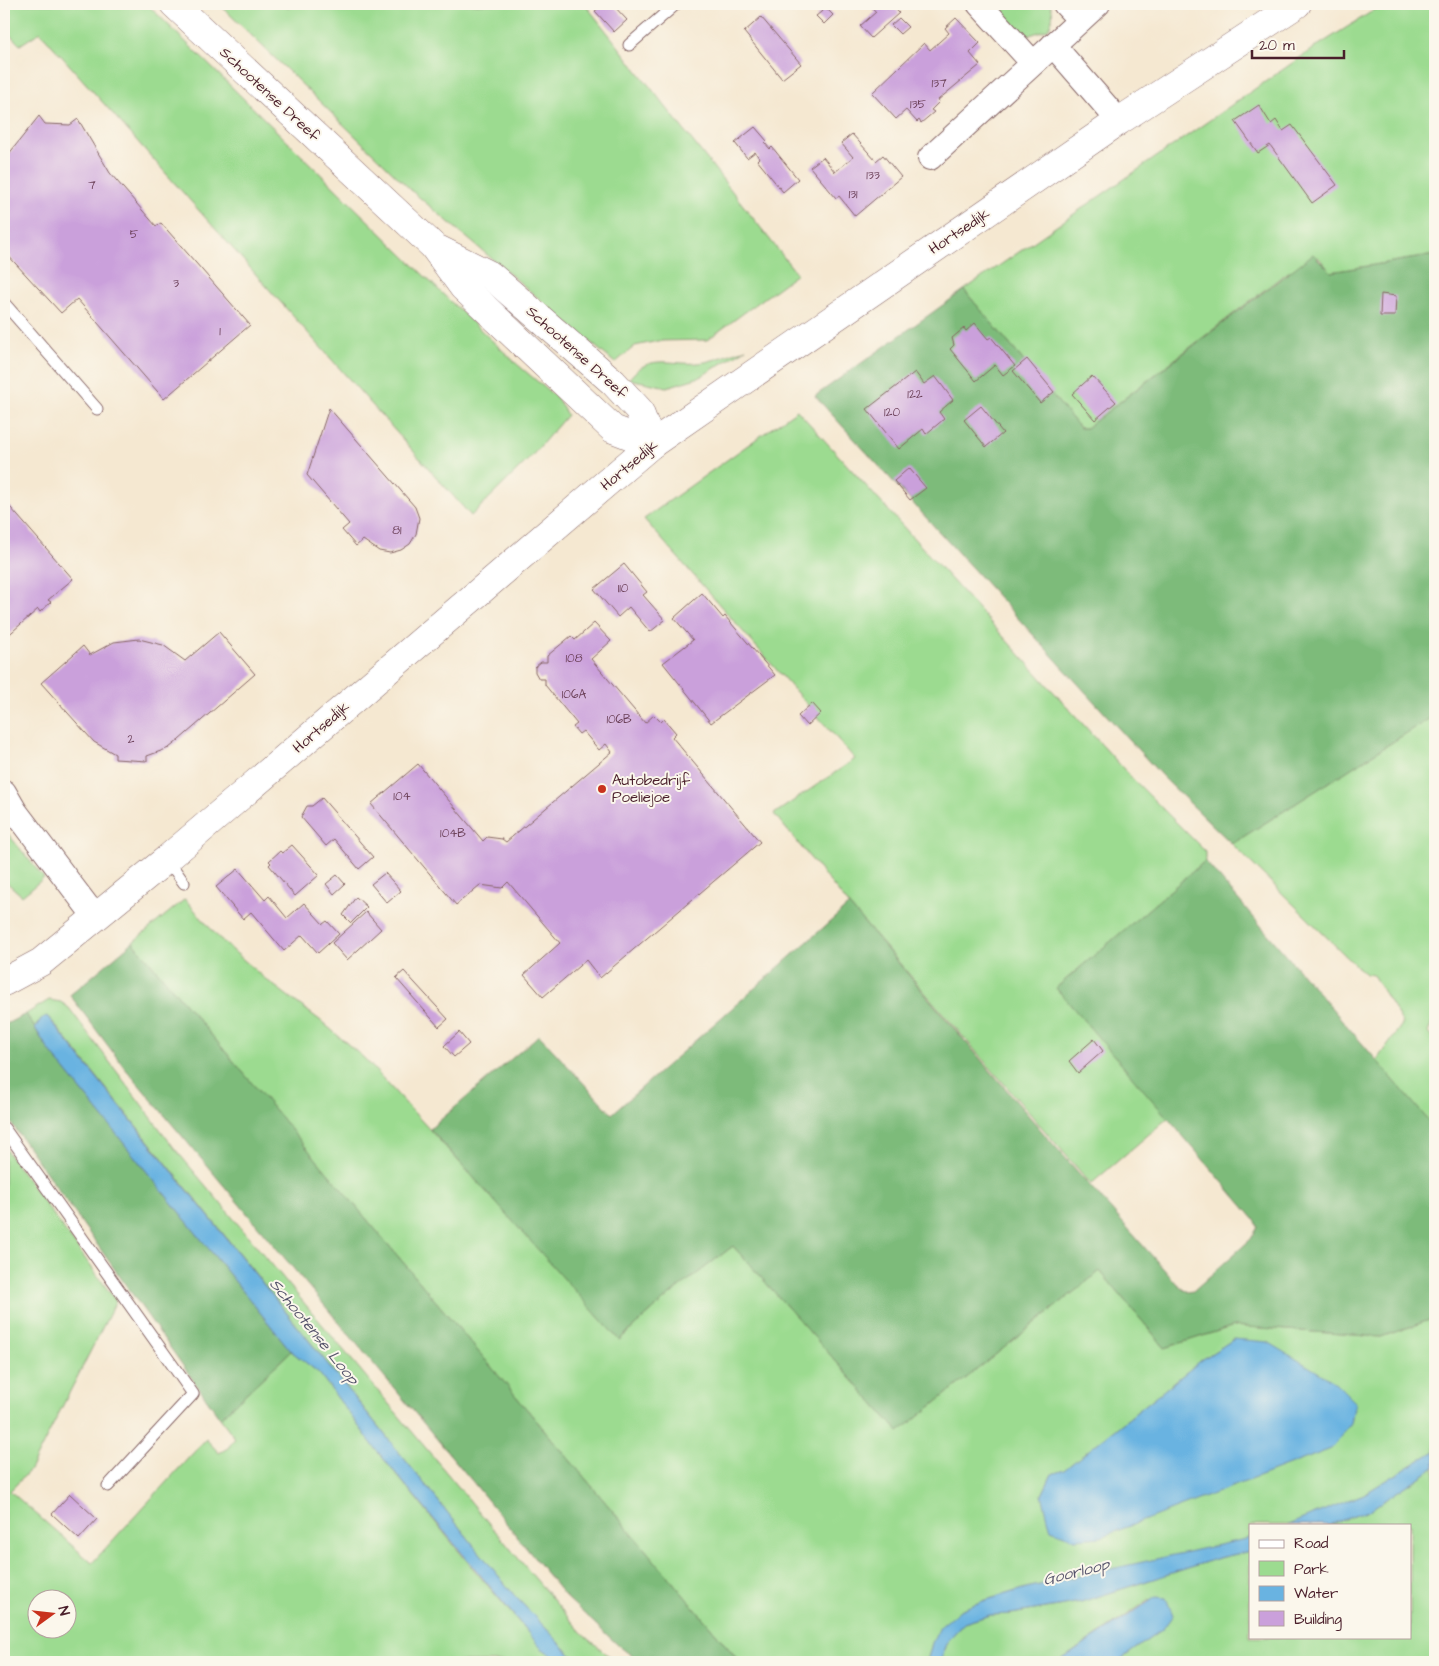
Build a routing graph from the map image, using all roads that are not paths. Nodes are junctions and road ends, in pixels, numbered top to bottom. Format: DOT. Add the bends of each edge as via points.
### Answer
graph roads {
  1 [pos="174,4"];
  2 [pos="676,4"];
  3 [pos="979,4"];
  4 [pos="1098,4"];
  5 [pos="1297,4"];
  6 [pos="1072,12"];
  7 [pos="1053,44"];
  8 [pos="629,45"];
  9 [pos="1033,63"];
  10 [pos="1119,120"];
  11 [pos="930,158"];
  12 [pos="4,303"];
  13 [pos="97,409"];
  14 [pos="652,444"];
  15 [pos="4,792"];
  16 [pos="167,859"];
  17 [pos="184,883"];
  18 [pos="96,918"];
  19 [pos="4,982"];
  20 [pos="4,1128"];
  21 [pos="108,1486"];
  1 -- 14 [label="street, Schootense Dreef" via="433,246 463,287 613,429"];
  2 -- 8 [label="lane"];
  3 -- 9 [label="street"];
  4 -- 6 [label="street"];
  5 -- 10 [label="street, Hortsedijk"];
  6 -- 7 [label="street"];
  7 -- 9 [label="street"];
  7 -- 10 [label="street"];
  9 -- 11 [label="street"];
  10 -- 14 [label="street, Hortsedijk"];
  12 -- 13 [label="lane"];
  14 -- 16 [label="street, Hortsedijk"];
  15 -- 18 [label="street"];
  16 -- 17 [label="lane"];
  16 -- 18 [label="street, Hortsedijk"];
  18 -- 19 [label="street, Hortsedijk" via="41,962"];
  20 -- 21 [label="lane" via="193,1394"];
}
